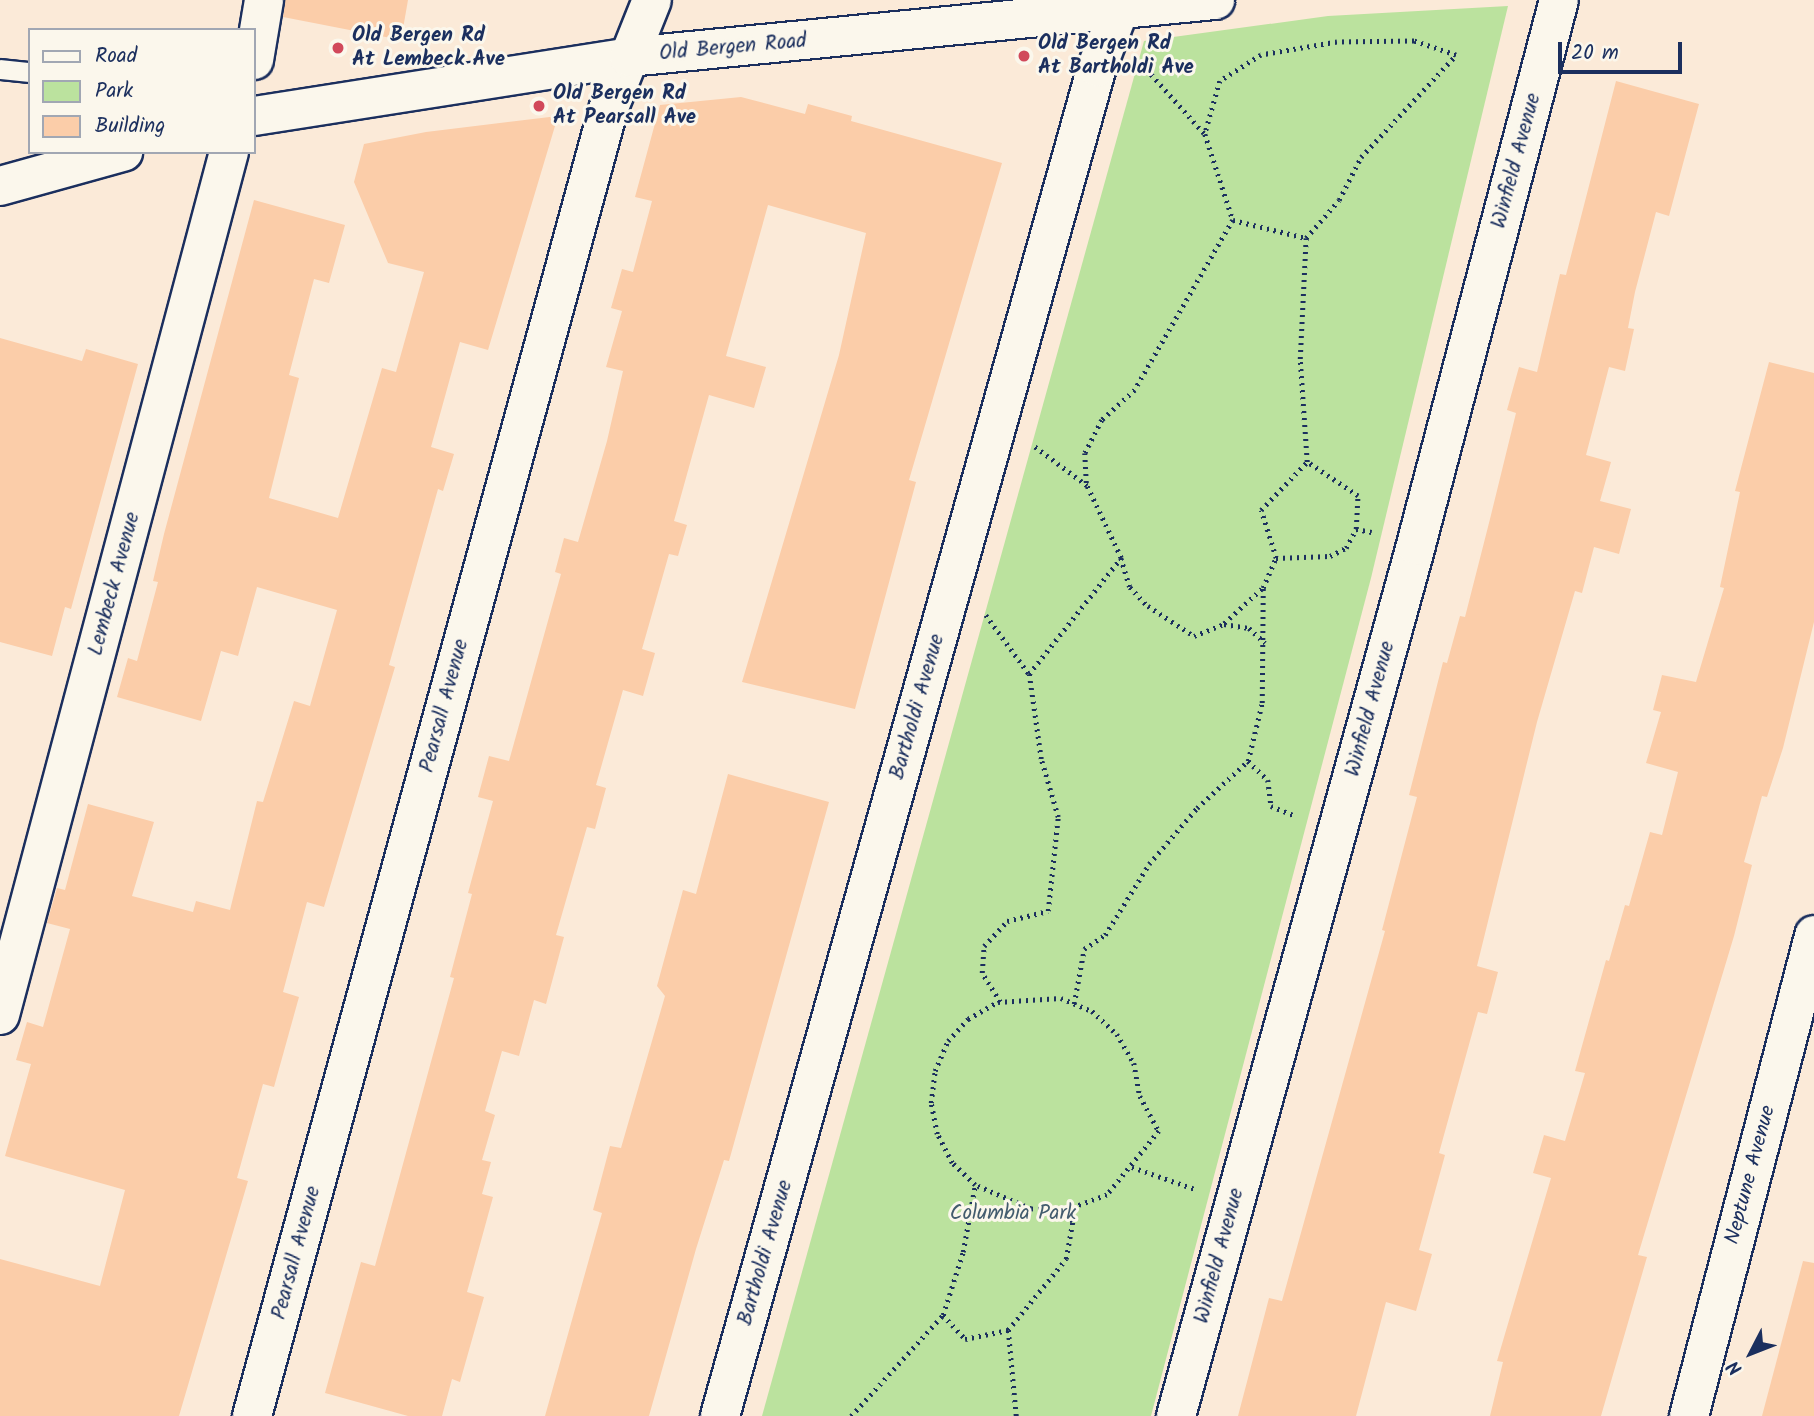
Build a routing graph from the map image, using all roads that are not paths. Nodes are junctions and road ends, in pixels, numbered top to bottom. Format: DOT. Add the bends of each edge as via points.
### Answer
graph roads {
  1 [pos="652,0"];
  2 [pos="1215,0"];
  3 [pos="1559,0"];
  4 [pos="259,5"];
  5 [pos="1120,6"];
  6 [pos="256,38"];
  7 [pos="629,57"];
  8 [pos="0,69"];
  9 [pos="28,72"];
  10 [pos="256,116"];
  11 [pos="109,154"];
  12 [pos="228,154"];
  13 [pos="80,158"];
  14 [pos="0,186"];
  15 [pos="1814,935"];
  16 [pos="0,1015"];
  17 [pos="252,1416"];
  18 [pos="720,1416"];
  19 [pos="1176,1416"];
  20 [pos="1689,1416"];
  1 -- 7 [label="street, Pearsall Avenue"];
  2 -- 5 [label="street, Old Bergen Road"];
  3 -- 19 [label="street, Winfield Avenue" via="1416,545"];
  4 -- 6 [label="street"];
  5 -- 7 [label="street, Old Bergen Road"];
  5 -- 18 [label="street, Bartholdi Avenue" via="1097,67"];
  7 -- 10 [label="street, Old Bergen Road"];
  7 -- 17 [label="street, Pearsall Avenue" via="602,133"];
  8 -- 9 [label="lane"];
  11 -- 13 [label="street"];
  12 -- 16 [label="street, Lembeck Avenue"];
  13 -- 14 [label="street"];
  15 -- 20 [label="street, Neptune Avenue"];
}
